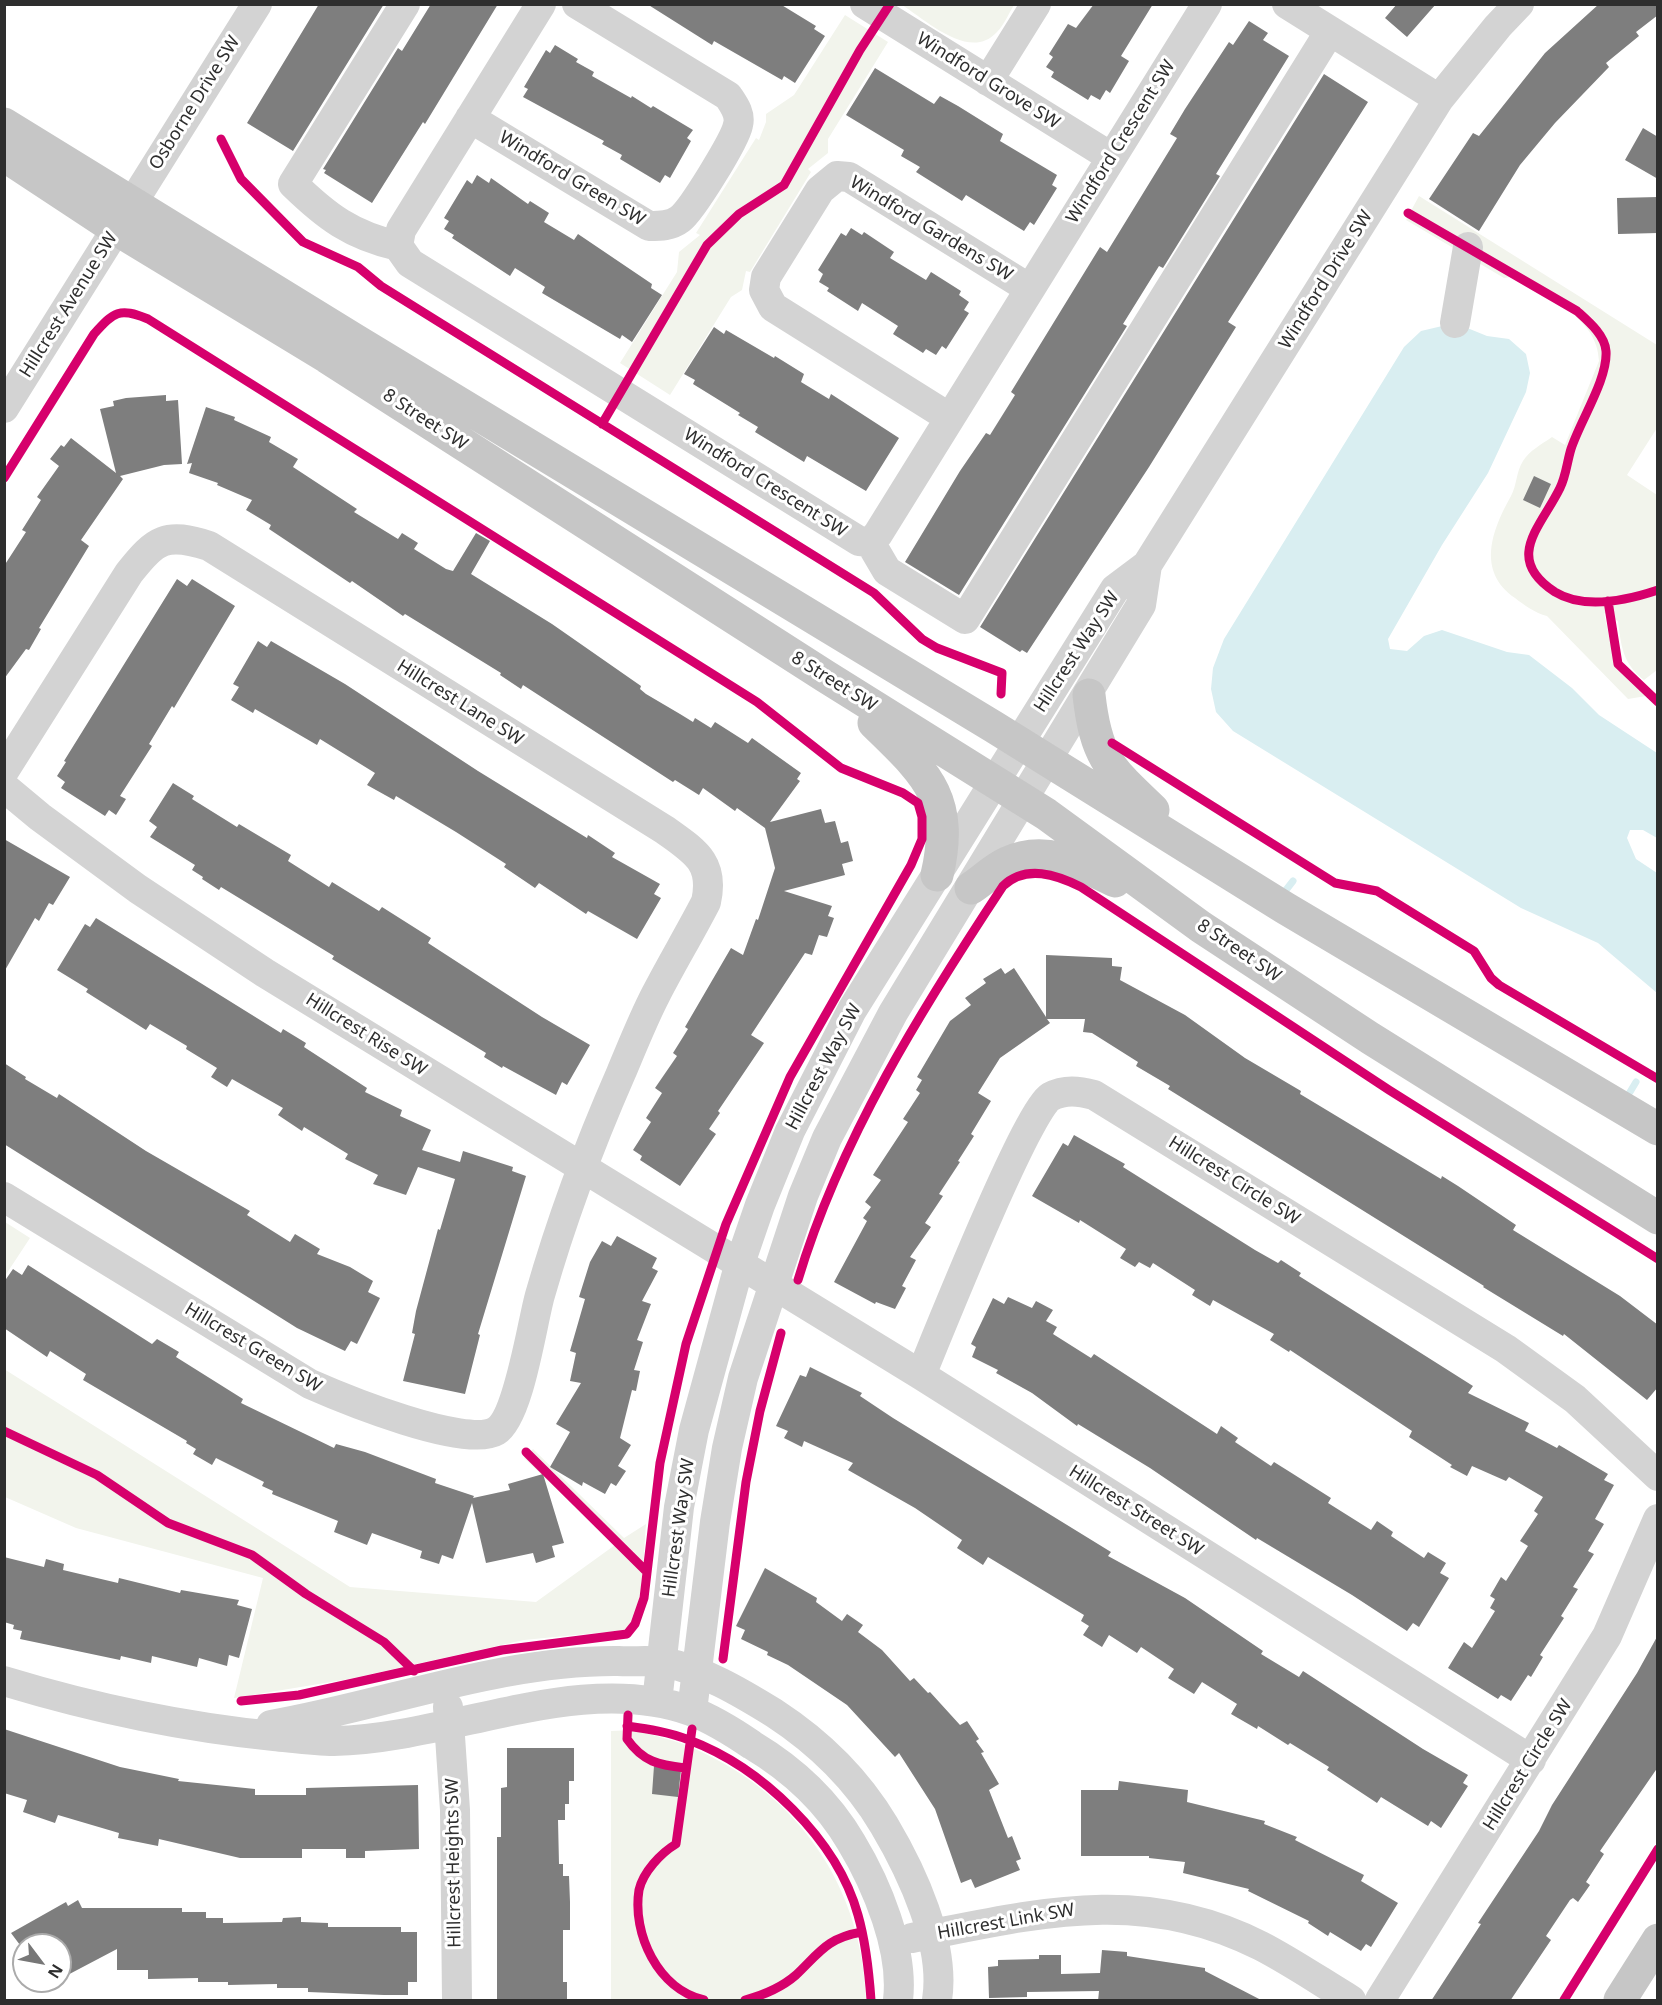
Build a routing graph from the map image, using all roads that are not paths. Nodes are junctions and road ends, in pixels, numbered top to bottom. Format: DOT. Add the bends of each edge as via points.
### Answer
graph roads {
  1 [pos="257,4"];
  2 [pos="405,4"];
  3 [pos="541,4"];
  4 [pos="577,4"];
  5 [pos="865,4"];
  6 [pos="1036,4"];
  7 [pos="1207,4"];
  8 [pos="1287,4"];
  9 [pos="1519,4"];
  10 [pos="1330,31"];
  11 [pos="988,81"];
  12 [pos="1439,99"];
  13 [pos="470,118"];
  14 [pos="4,124"];
  15 [pos="4,155"];
  16 [pos="1111,157"];
  17 [pos="134,202"];
  18 [pos="116,229"];
  19 [pos="398,246"];
  20 [pos="1468,247"];
  21 [pos="1030,289"];
  22 [pos="1455,323"];
  23 [pos="4,408"];
  24 [pos="950,418"];
  25 [pos="870,542"];
  26 [pos="1147,565"];
  27 [pos="825,676"];
  28 [pos="1089,694"];
  29 [pos="1020,742"];
  30 [pos="1049,760"];
  31 [pos="4,771"];
  32 [pos="995,782"];
  33 [pos="4,787"];
  34 [pos="1024,801"];
  35 [pos="1209,862"];
  36 [pos="937,874"];
  37 [pos="971,888"];
  38 [pos="1201,927"];
  39 [pos="1658,1129"];
  40 [pos="1554,1154"];
  41 [pos="580,1167"];
  42 [pos="1658,1193"];
  43 [pos="4,1197"];
  44 [pos="1658,1218"];
  45 [pos="739,1266"];
  46 [pos="773,1287"];
  47 [pos="921,1375"];
  48 [pos="1658,1476"];
  49 [pos="1658,1519"];
  50 [pos="662,1662"];
  51 [pos="697,1671"];
  52 [pos="4,1681"];
  53 [pos="446,1686"];
  54 [pos="657,1702"];
  55 [pos="692,1711"];
  56 [pos="450,1726"];
  57 [pos="229,1732"];
  58 [pos="1531,1760"];
  59 [pos="931,1934"];
  60 [pos="1658,1940"];
  61 [pos="891,1942"];
  62 [pos="899,1994"];
  63 [pos="938,1994"];
  64 [pos="457,2001"];
  65 [pos="1351,2001"];
  66 [pos="1380,2001"];
  67 [pos="1620,2001"];
  1 -- 17 [label="street, Osborne Drive SW"];
  2 -- 19 [label="street" via="293,184 322,212 357,234"];
  3 -- 13 [label="street"];
  4 -- 13 [label="street, Windford Green SW" via="728,96 737,110 739,124 733,138 688,211 671,224 649,226"];
  5 -- 11 [label="street, Windford Grove SW"];
  6 -- 11 [label="street"];
  7 -- 16 [label="street, Windford Crescent SW"];
  8 -- 10 [label="street"];
  9 -- 12 [label="street, Windford Drive SW"];
  10 -- 12 [label="street"];
  10 -- 25 [label="street" via="965,619 887,571"];
  11 -- 16 [label="street, Windford Grove SW"];
  12 -- 26 [label="street, Windford Drive SW"];
  13 -- 19 [label="street" via="400,230"];
  14 -- 17 [label="main road, 8 Street SW"];
  15 -- 18 [label="main road, 8 Street SW"];
  16 -- 21 [label="street, Windford Crescent SW"];
  17 -- 18 [label="street, Hillcrest Avenue SW"];
  17 -- 29 [label="main road, 8 Street SW"];
  18 -- 23 [label="street, Hillcrest Avenue SW"];
  18 -- 27 [label="main road, 8 Street SW" via="327,357"];
  19 -- 25 [label="street, Windford Crescent SW" via="410,263 858,541"];
  20 -- 22 [label="street"];
  21 -- 24 [label="street, Windford Crescent SW"];
  21 -- 24 [label="street, Windford Gardens SW" via="849,177 837,176 820,190 766,277 764,290 773,307"];
  24 -- 25 [label="street, Windford Crescent SW"];
  26 -- 28 [label="street, Hillcrest Way SW" via="1141,605"];
  26 -- 29 [label="street, Hillcrest Way SW" via="1115,589"];
  27 -- 32 [label="main road, 8 Street SW"];
  27 -- 36 [label="main road" via="905,753 935,795 944,829"];
  28 -- 30 [label="street, Hillcrest Way SW"];
  28 -- 35 [label="main road" via="1098,745 1107,764"];
  29 -- 30 [label="main road, 8 Street SW"];
  29 -- 32 [label="street, Hillcrest Way SW"];
  30 -- 34 [label="street, Hillcrest Way SW"];
  30 -- 35 [label="main road, 8 Street SW"];
  31 -- 41 [label="street, Hillcrest Lane SW" via="129,573 149,548 166,540 187,538 209,546 665,830 693,850 707,869 710,886 706,902 655,995"];
  32 -- 34 [label="main road, 8 Street SW"];
  32 -- 36 [label="street, Hillcrest Way SW"];
  33 -- 41 [label="street, Hillcrest Rise SW" via="138,889 275,979"];
  34 -- 37 [label="street, Hillcrest Way SW"];
  34 -- 38 [label="main road, 8 Street SW"];
  35 -- 39 [label="main road, 8 Street SW"];
  36 -- 45 [label="street, Hillcrest Way SW" via="852,1010 790,1131"];
  37 -- 38 [label="main road" via="1006,863 1034,855 1056,856 1128,887"];
  37 -- 46 [label="street, Hillcrest Way SW" via="893,1013 827,1138"];
  38 -- 40 [label="main road, 8 Street SW"];
  40 -- 42 [label="main road"];
  40 -- 44 [label="main road, 8 Street SW"];
  41 -- 43 [label="street, Hillcrest Green SW" via="544,1281 510,1417 497,1431 484,1435 460,1435 356,1404 310,1384"];
  41 -- 45 [label="street, Hillcrest Rise SW"];
  45 -- 46 [label="street, Hillcrest Street SW"];
  45 -- 50 [label="street, Hillcrest Way SW" via="694,1430 680,1507"];
  46 -- 47 [label="street, Hillcrest Street SW"];
  46 -- 51 [label="street, Hillcrest Way SW" via="743,1378 727,1448"];
  47 -- 48 [label="street, Hillcrest Circle SW" via="1036,1115 1049,1098 1075,1090 1094,1095 1506,1349 1575,1400"];
  47 -- 58 [label="street, Hillcrest Street SW"];
  49 -- 58 [label="street, Hillcrest Circle SW" via="1607,1636"];
  50 -- 51 [label="street"];
  50 -- 53 [label="street" via="596,1661 540,1666"];
  50 -- 54 [label="street, Hillcrest Way SW"];
  51 -- 55 [label="street, Hillcrest Way SW"];
  51 -- 59 [label="street" via="796,1728 829,1754 854,1781 899,1850"];
  52 -- 57 [label="street" via="93,1706"];
  53 -- 56 [label="street, Hillcrest Heights SW"];
  53 -- 57 [label="street" via="320,1717"];
  54 -- 55 [label="street"];
  54 -- 56 [label="street" via="572,1700"];
  55 -- 61 [label="street" via="781,1762 814,1793 840,1824 870,1875"];
  56 -- 57 [label="street" via="333,1741"];
  56 -- 64 [label="street, Hillcrest Heights SW"];
  58 -- 66 [label="street, Hillcrest Circle SW"];
  59 -- 61 [label="street, Hillcrest Link SW"];
  59 -- 63 [label="street"];
  59 -- 65 [label="street, Hillcrest Link SW" via="1074,1909 1127,1909 1180,1916 1261,1946"];
  60 -- 67 [label="main road"];
  61 -- 62 [label="street"];
}
